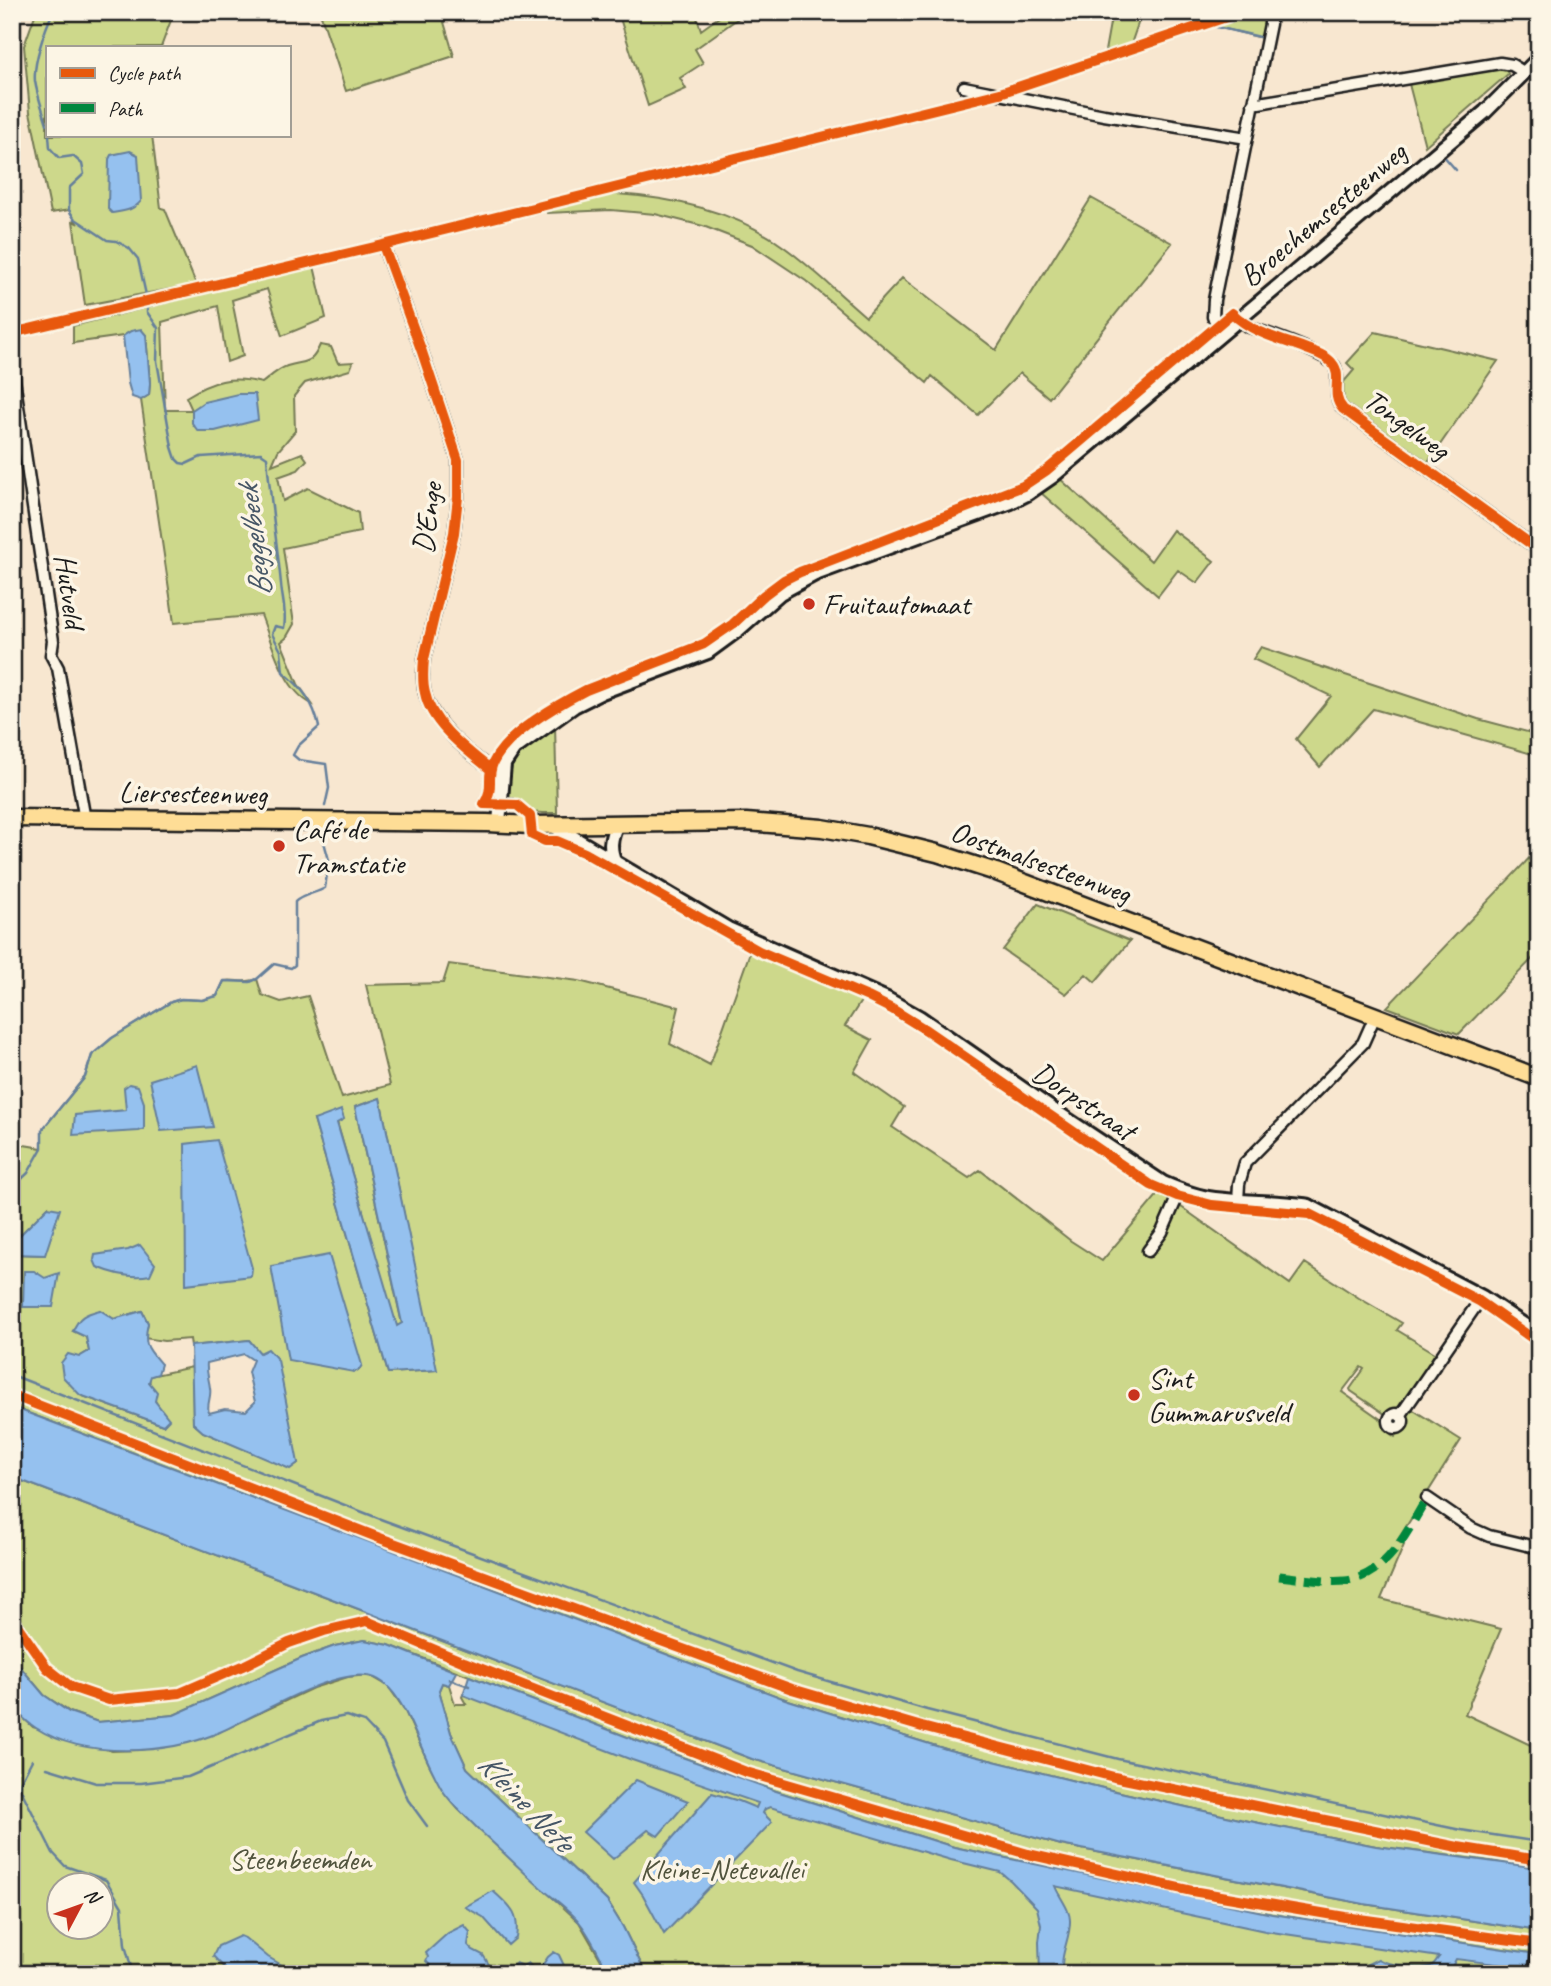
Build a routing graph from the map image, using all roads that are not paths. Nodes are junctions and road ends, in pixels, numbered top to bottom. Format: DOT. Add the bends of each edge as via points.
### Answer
graph roads {
  1 [pos="1270,12"];
  2 [pos="1539,58"];
  3 [pos="1525,73"];
  4 [pos="964,87"];
  5 [pos="1254,104"];
  6 [pos="1247,138"];
  7 [pos="383,245"];
  8 [pos="1239,320"];
  9 [pos="1223,333"];
  10 [pos="12,366"];
  11 [pos="1539,550"];
  12 [pos="502,776"];
  13 [pos="12,818"];
  14 [pos="85,820"];
  15 [pos="499,823"];
  16 [pos="609,824"];
  17 [pos="552,825"];
  18 [pos="604,856"];
  19 [pos="615,863"];
  20 [pos="1375,1016"];
  21 [pos="1539,1078"];
  22 [pos="1180,1191"];
  23 [pos="1238,1201"];
  24 [pos="1148,1251"];
  25 [pos="1482,1297"];
  26 [pos="1539,1335"];
  27 [pos="1400,1416"];
  28 [pos="1427,1498"];
  29 [pos="1539,1548"];
  30 [pos="1539,1944"];
  31 [pos="1534,1974"];
  1 -- 5 [label="street"];
  2 -- 3 [label="street, Broechemsesteenweg"];
  3 -- 5 [label="street" via="1500,62"];
  3 -- 8 [label="street, Broechemsesteenweg"];
  4 -- 6 [label="street"];
  5 -- 6 [label="street"];
  6 -- 9 [label="street" via="1214,300 1213,317"];
  7 -- 12 [label="street, D'Enge" via="458,460 454,533 424,659 425,695 456,740"];
  8 -- 9 [label="street, Broechemsesteenweg"];
  8 -- 11 [label="street, Tongelweg" via="1324,356 1335,366 1335,393 1343,409"];
  9 -- 12 [label="street, Broechemsesteenweg" via="1027,494 789,587 708,652 574,706 514,749"];
  10 -- 14 [label="street, Hutveld" via="53,640 51,655 58,668"];
  12 -- 15 [label="street, Broechemsesteenweg"];
  13 -- 14 [label="main road, Liersesteenweg"];
  14 -- 15 [label="main road, Liersesteenweg"];
  15 -- 17 [label="main road, Oostmalsesteenweg"];
  16 -- 17 [label="main road, Oostmalsesteenweg"];
  16 -- 18 [label="street"];
  16 -- 19 [label="street"];
  16 -- 20 [label="main road, Oostmalsesteenweg" via="770,823 880,838 996,872"];
  17 -- 18 [label="street, Dorpstraat"];
  18 -- 19 [label="street, Dorpstraat"];
  19 -- 22 [label="street, Dorpstraat" via="728,929 908,1011 1138,1168"];
  20 -- 21 [label="main road, Oostmalsesteenweg"];
  20 -- 23 [label="street" via="1363,1044 1245,1163"];
  22 -- 23 [label="street, Dorpstraat"];
  22 -- 24 [label="street"];
  23 -- 25 [label="street, Dorpstraat" via="1309,1206"];
  25 -- 26 [label="street, Dorpstraat"];
  25 -- 27 [label="street"];
  28 -- 29 [label="street" via="1471,1528"];
  30 -- 31 [label="street"];
}
